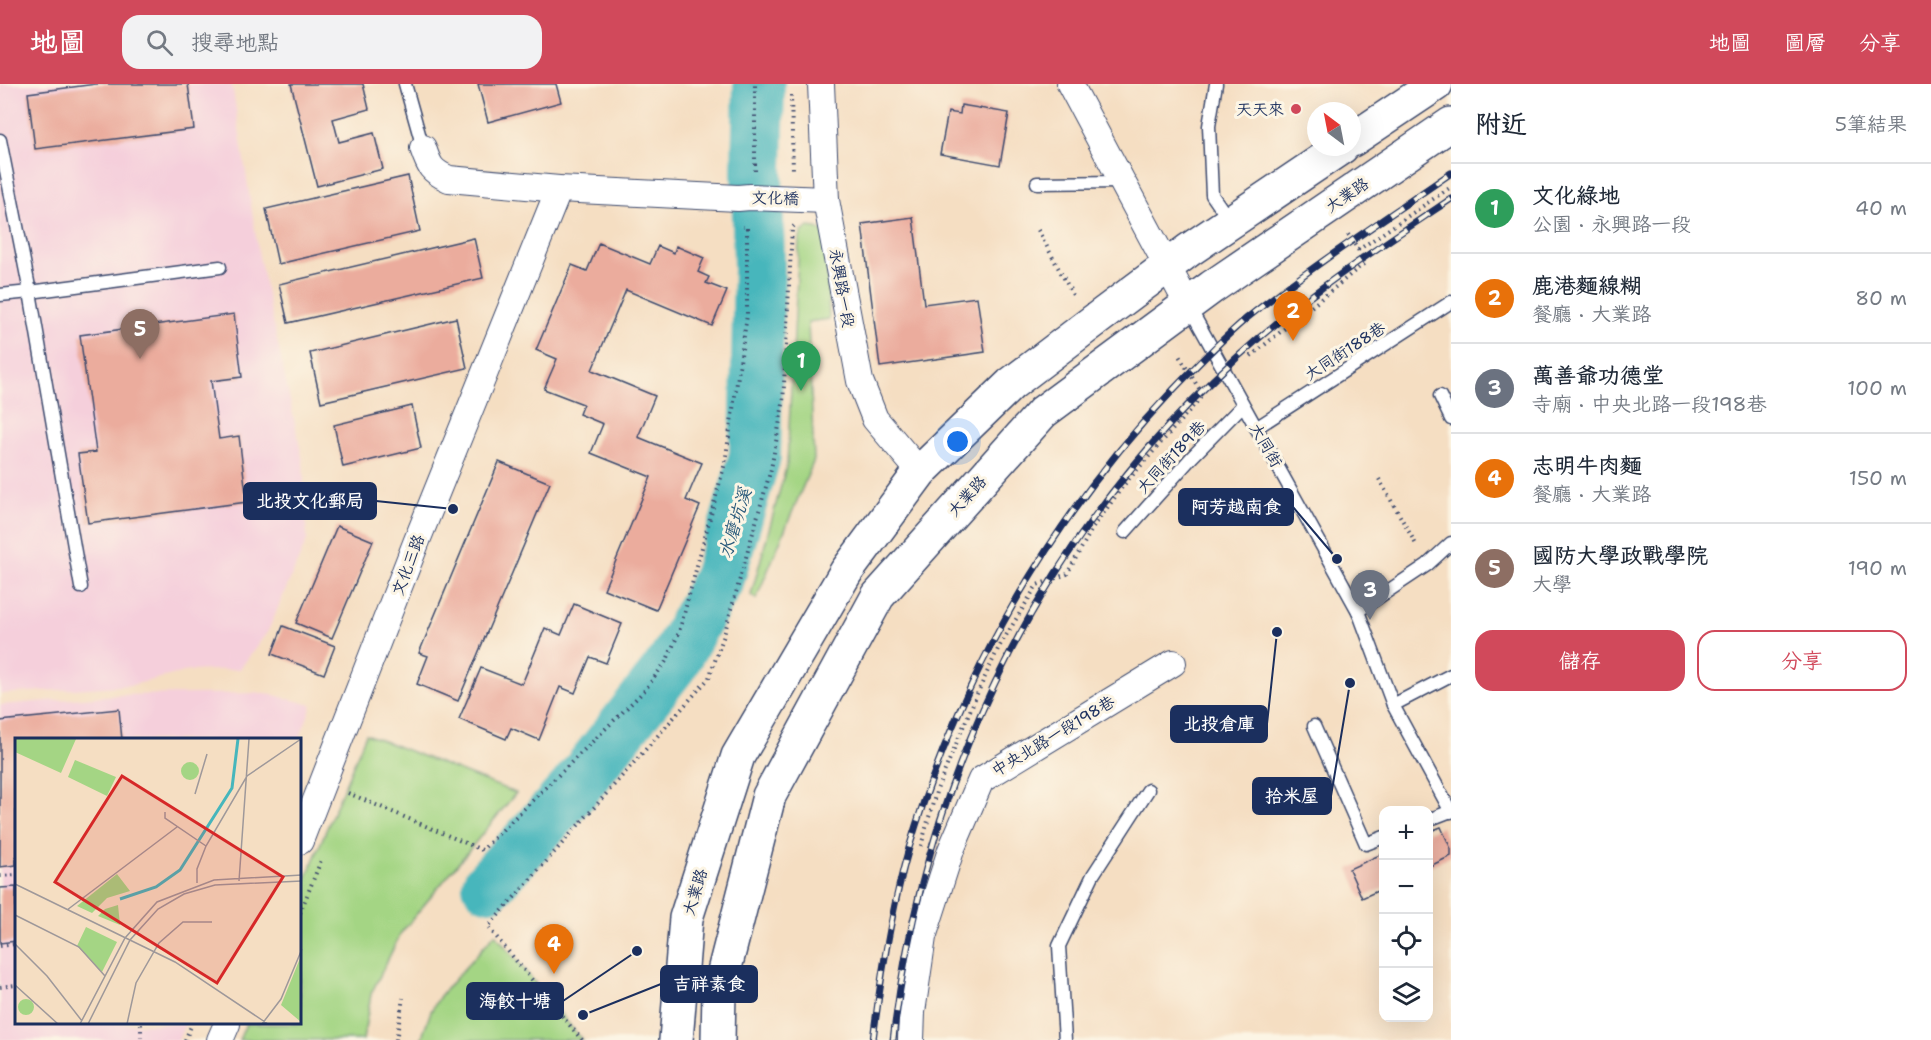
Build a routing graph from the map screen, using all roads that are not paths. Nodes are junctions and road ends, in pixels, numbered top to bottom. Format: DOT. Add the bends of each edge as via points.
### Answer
graph roads {
  1 [pos="405,84"];
  2 [pos="821,84"];
  3 [pos="1070,84"];
  4 [pos="1216,84"];
  5 [pos="1436,84"];
  6 [pos="1451,124"];
  7 [pos="1361,134"];
  8 [pos="0,140"];
  9 [pos="423,148"];
  10 [pos="1329,156"];
  11 [pos="1121,182"];
  12 [pos="1037,183"];
  13 [pos="558,189"];
  14 [pos="818,199"];
  15 [pos="1230,222"];
  16 [pos="1168,265"];
  17 [pos="220,267"];
  18 [pos="30,292"];
  19 [pos="0,295"];
  20 [pos="1451,302"];
  21 [pos="1188,305"];
  22 [pos="1440,396"];
  23 [pos="1243,405"];
  24 [pos="1451,419"];
  25 [pos="1256,428"];
  26 [pos="920,472"];
  27 [pos="1125,532"];
  28 [pos="1451,543"];
  29 [pos="81,587"];
  30 [pos="1358,611"];
  31 [pos="1173,663"];
  32 [pos="1451,675"];
  33 [pos="1393,705"];
  34 [pos="1314,726"];
  35 [pos="1148,790"];
  36 [pos="1451,811"];
  37 [pos="1433,818"];
  38 [pos="302,836"];
  39 [pos="1379,839"];
  40 [pos="226,1025"];
  41 [pos="220,1040"];
  42 [pos="676,1040"];
  43 [pos="718,1040"];
  44 [pos="911,1040"];
  45 [pos="1065,1040"];
  1 -- 9 [label="lane"];
  2 -- 14 [label="street, 永興路一段"];
  3 -- 11 [label="street, 大同街"];
  4 -- 15 [label="lane" via="1209,126 1212,195"];
  5 -- 7 [label="main road"];
  6 -- 21 [label="main road, 大業路"];
  8 -- 18 [label="lane"];
  9 -- 13 [label="street" via="435,173 448,179"];
  10 -- 15 [label="main road, 大業路"];
  11 -- 12 [label="lane"];
  11 -- 16 [label="street, 大同街"];
  13 -- 14 [label="street, 文化橋"];
  13 -- 38 [label="street, 文化三路"];
  14 -- 26 [label="street, 永興路一段" via="860,381 875,419"];
  15 -- 16 [label="main road, 大業路"];
  16 -- 21 [label="street, 大同街"];
  16 -- 26 [label="main road, 大業路" via="1011,384"];
  17 -- 18 [label="lane"];
  18 -- 19 [label="lane"];
  18 -- 29 [label="lane"];
  20 -- 25 [label="lane, 大同街188巷"];
  21 -- 23 [label="lane, 大同街"];
  21 -- 43 [label="main road, 大業路" via="1043,412 878,596 769,796 719,991"];
  22 -- 24 [label="lane"];
  23 -- 25 [label="lane, 大同街"];
  23 -- 27 [label="lane, 大同街189巷"];
  25 -- 30 [label="lane, 大同街"];
  26 -- 42 [label="main road, 大業路" via="846,572 738,756 686,918"];
  28 -- 30 [label="lane" via="1427,566"];
  30 -- 33 [label="lane, 大同街"];
  31 -- 44 [label="street, 中央北路一段198巷" via="981,780 951,850 923,937"];
  32 -- 33 [label="lane"];
  33 -- 36 [label="lane, 大同街"];
  34 -- 39 [label="lane" via="1366,844"];
  35 -- 45 [label="lane" via="1093,875 1059,946"];
  36 -- 37 [label="lane"];
  40 -- 41 [label="street"];
}
